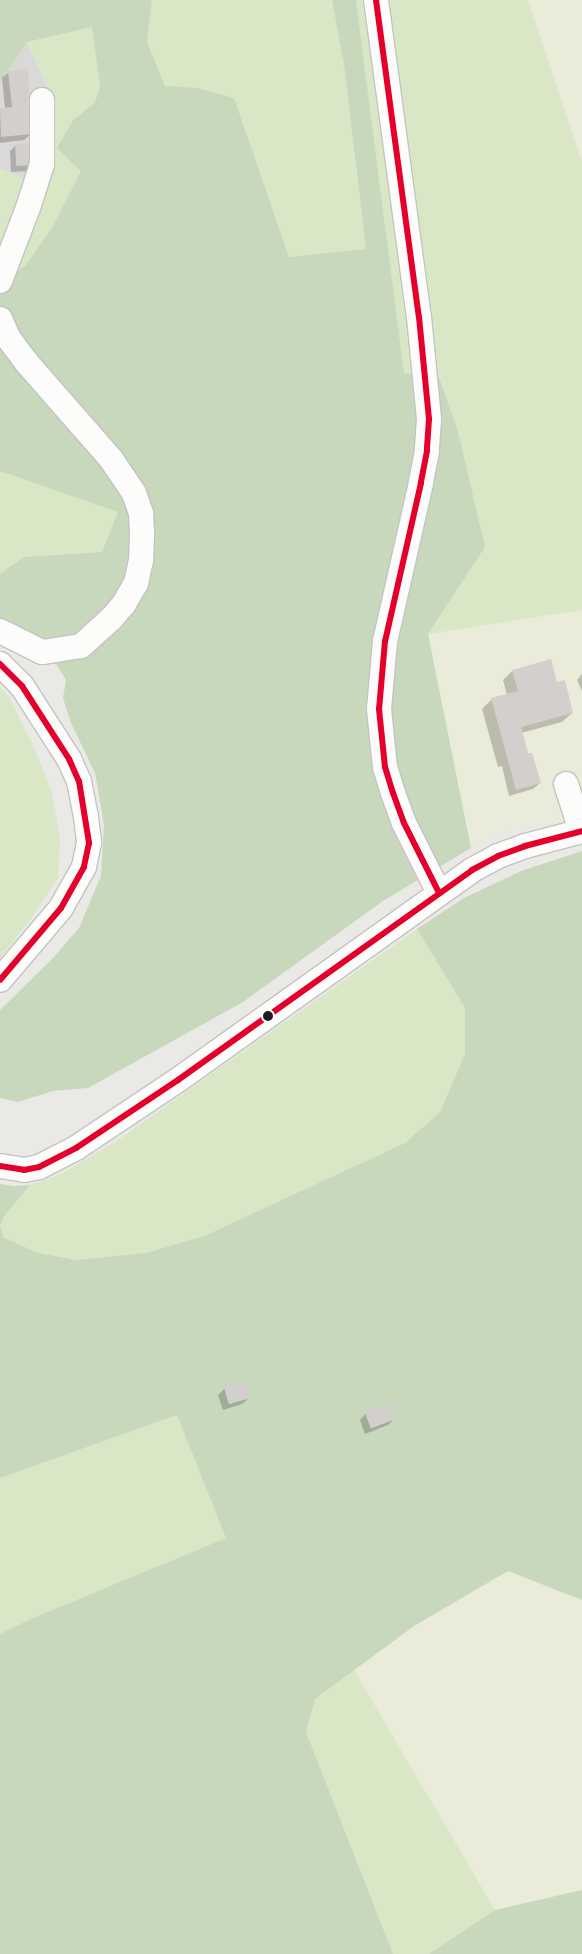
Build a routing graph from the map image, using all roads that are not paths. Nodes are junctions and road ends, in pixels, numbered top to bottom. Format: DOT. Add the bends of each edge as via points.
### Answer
graph roads {
  1 [pos="376,0"];
  2 [pos="42,100"];
  3 [pos="0,281"];
  4 [pos="0,318"];
  5 [pos="0,630"];
  6 [pos="0,664"];
  7 [pos="566,784"];
  8 [pos="581,831"];
  9 [pos="439,893"];
  10 [pos="0,980"];
  11 [pos="0,1166"];
  1 -- 9 [label="street" via="419,317 429,419 421,483 385,640 379,709 386,767 393,793 404,823"];
  2 -- 3 [label="street" via="42,164"];
  4 -- 5 [label="street" via="9,339 27,363 111,460 134,493 141,513 142,535 136,583 112,618 81,646 42,652"];
  6 -- 10 [label="street" via="22,686 69,759 79,781 89,843 84,867 61,908"];
  7 -- 8 [label="street"];
  8 -- 9 [label="street" via="498,856"];
  9 -- 11 [label="street" via="178,1080 76,1148 39,1167 24,1170"];
}
